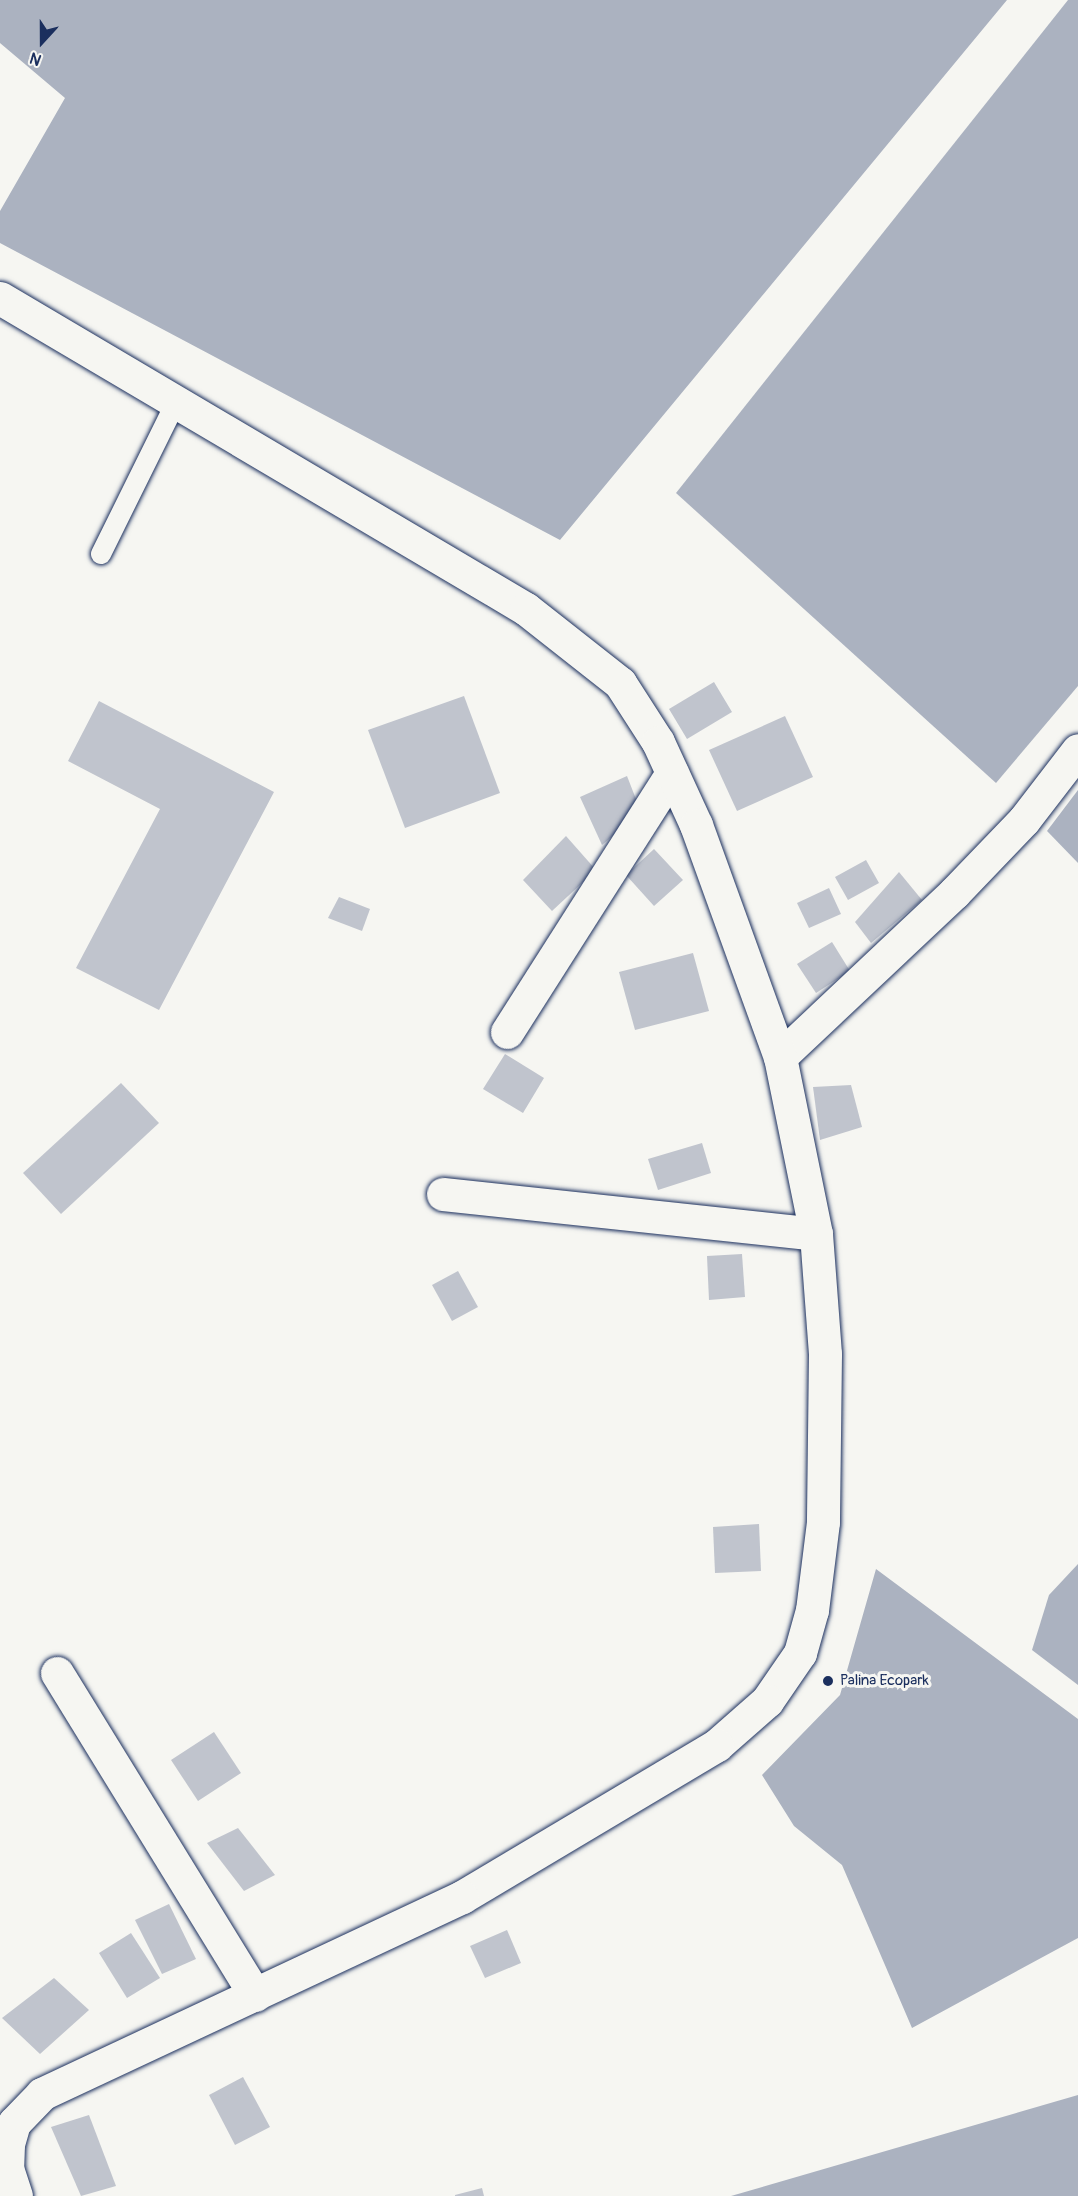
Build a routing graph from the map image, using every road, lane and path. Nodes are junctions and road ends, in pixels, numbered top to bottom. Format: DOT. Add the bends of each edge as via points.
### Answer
graph roads {
  1 [pos="0,298"];
  2 [pos="177,400"];
  3 [pos="101,554"];
  4 [pos="1078,750"];
  5 [pos="672,773"];
  6 [pos="507,1032"];
  7 [pos="780,1058"];
  8 [pos="443,1194"];
  9 [pos="816,1234"];
  10 [pos="57,1673"];
  11 [pos="255,1995"];
  12 [pos="16,2196"];
  1 -- 2 [label="street"];
  2 -- 3 [label="lane"];
  2 -- 5 [label="street" via="526,609 620,683"];
  4 -- 7 [label="street" via="1024,820 954,893"];
  5 -- 6 [label="street"];
  5 -- 7 [label="street"];
  7 -- 9 [label="street"];
  8 -- 9 [label="street"];
  9 -- 11 [label="street" via="825,1354 823,1522 812,1610 800,1653 767,1701 717,1745 462,1897"];
  10 -- 11 [label="street"];
  11 -- 12 [label="street" via="27,2106 8,2144 7,2168"];
}
